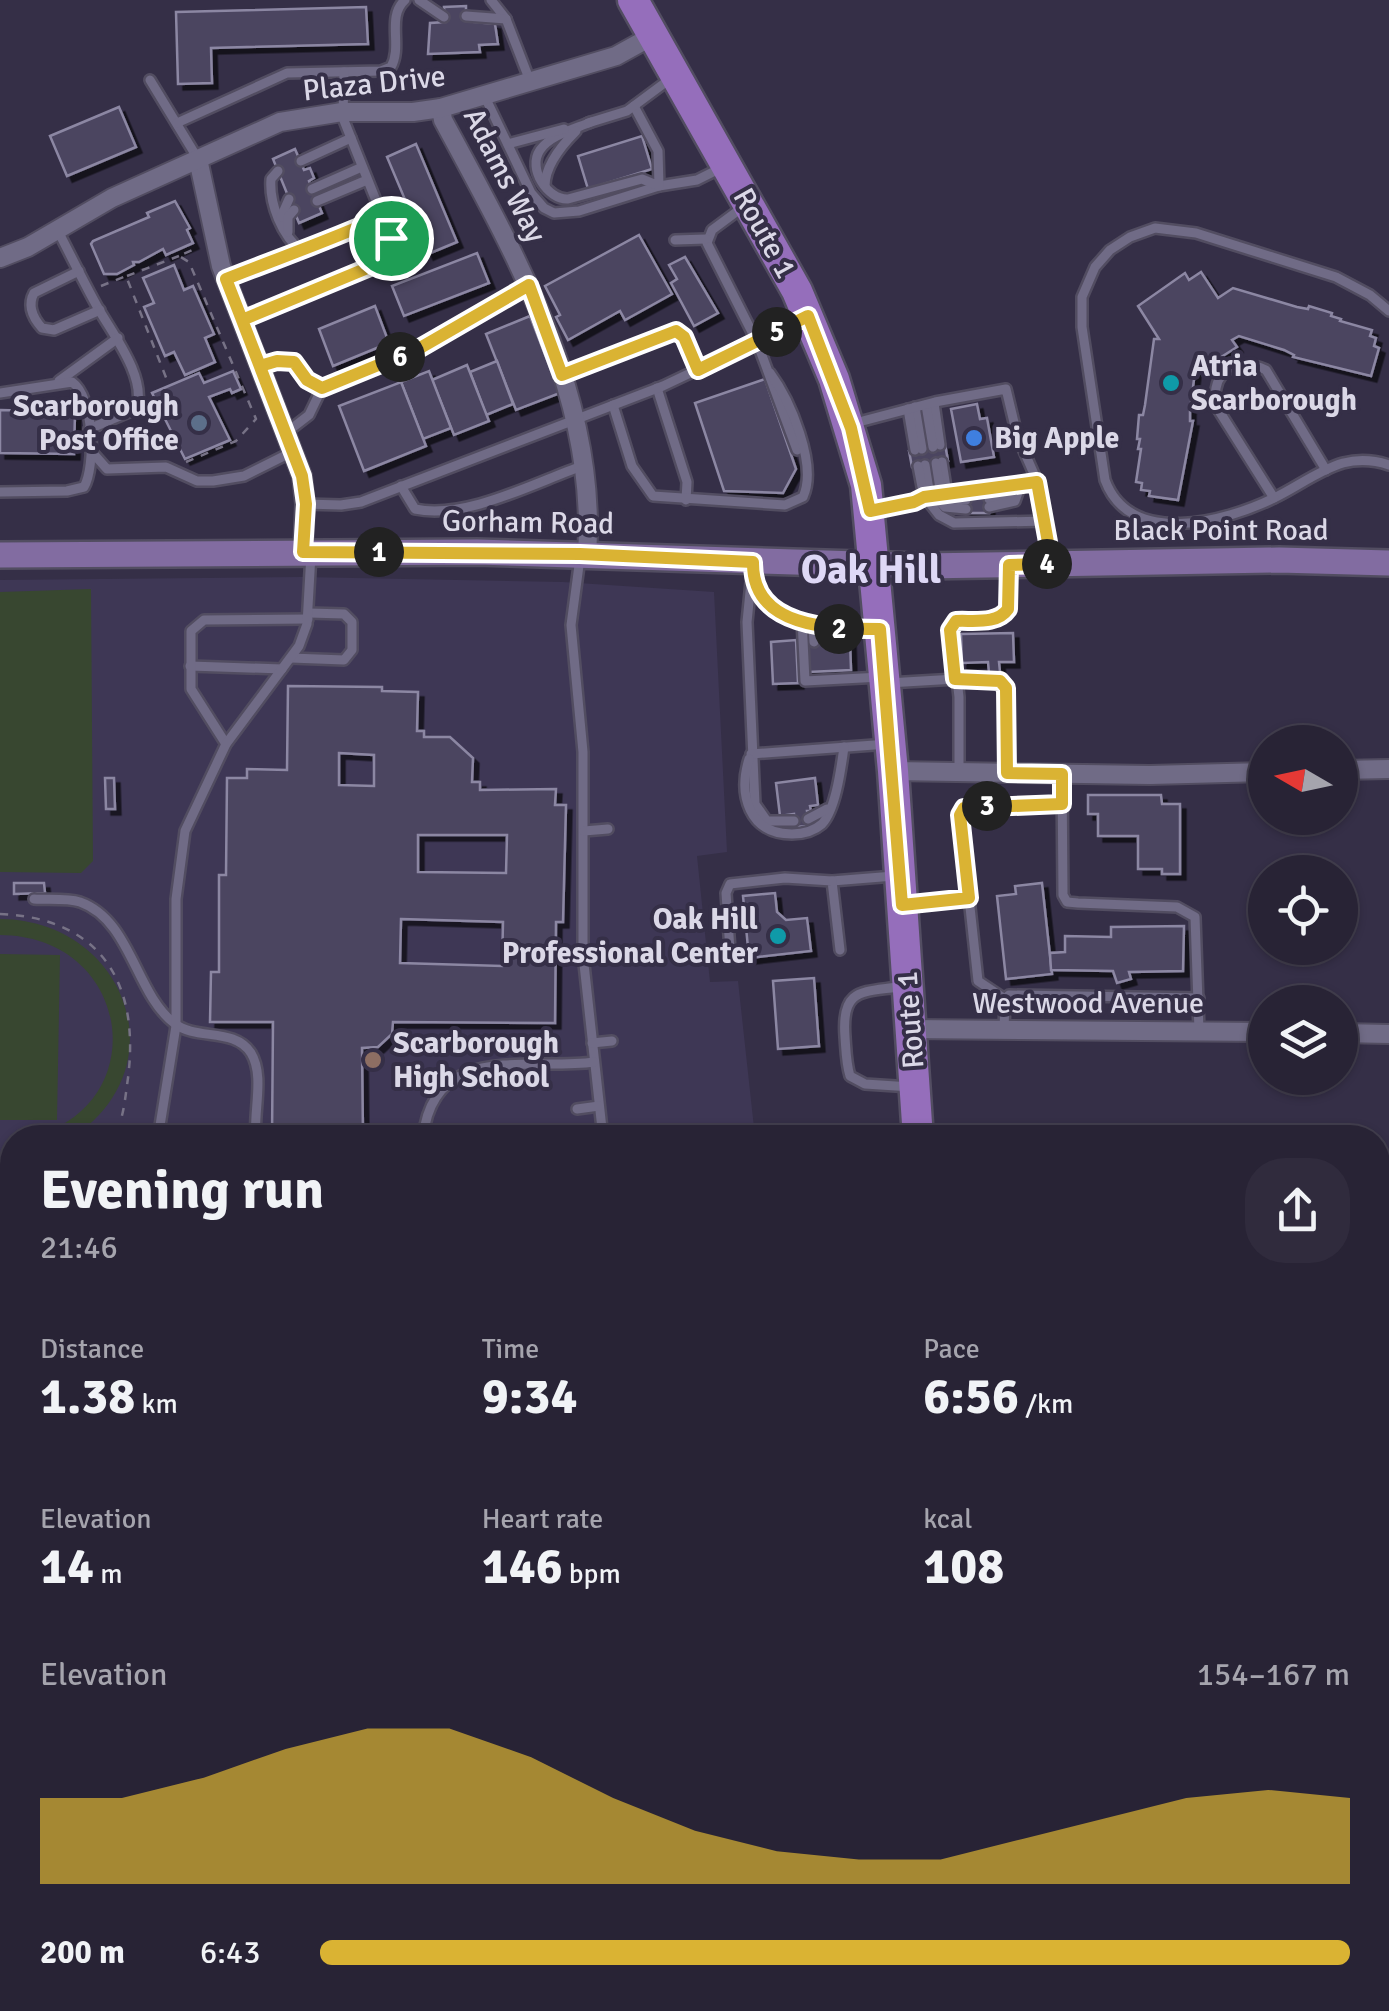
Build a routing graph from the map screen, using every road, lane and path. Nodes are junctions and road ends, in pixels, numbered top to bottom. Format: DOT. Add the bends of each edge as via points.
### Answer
graph roads {
  1 [pos="406,0"];
  2 [pos="422,0"];
  3 [pos="491,0"];
  4 [pos="633,0"];
  5 [pos="444,14"];
  6 [pos="466,14"];
  7 [pos="504,17"];
  8 [pos="654,35"];
  9 [pos="344,72"];
  10 [pos="676,75"];
  11 [pos="150,80"];
  12 [pos="531,84"];
  13 [pos="484,97"];
  14 [pos="634,106"];
  15 [pos="441,108"];
  16 [pos="342,112"];
  17 [pos="591,122"];
  18 [pos="176,123"];
  19 [pos="351,138"];
  20 [pos="508,144"];
  21 [pos="198,159"];
  22 [pos="300,161"];
  23 [pos="727,164"];
  24 [pos="362,166"];
  25 [pos="278,171"];
  26 [pos="367,180"];
  27 [pos="659,186"];
  28 [pos="545,187"];
  29 [pos="312,189"];
  30 [pos="290,199"];
  31 [pos="318,201"];
  32 [pos="750,203"];
  33 [pos="294,210"];
  34 [pos="382,217"];
  35 [pos="280,219"];
  36 [pos="58,231"];
  37 [pos="706,238"];
  38 [pos="290,240"];
  39 [pos="675,240"];
  40 [pos="204,244"];
  41 [pos="303,251"];
  42 [pos="179,256"];
  43 [pos="0,258"];
  44 [pos="79,271"];
  45 [pos="126,276"];
  46 [pos="226,279"];
  47 [pos="529,285"];
  48 [pos="98,288"];
  49 [pos="100,310"];
  50 [pos="1389,311"];
  51 [pos="808,316"];
  52 [pos="242,320"];
  53 [pos="118,338"];
  54 [pos="758,342"];
  55 [pos="260,366"];
  56 [pos="698,370"];
  57 [pos="562,375"];
  58 [pos="168,380"];
  59 [pos="57,382"];
  60 [pos="322,388"];
  61 [pos="657,388"];
  62 [pos="0,393"];
  63 [pos="930,404"];
  64 [pos="613,405"];
  65 [pos="911,408"];
  66 [pos="575,418"];
  67 [pos="850,425"];
  68 [pos="89,430"];
  69 [pos="287,432"];
  70 [pos="89,447"];
  71 [pos="294,451"];
  72 [pos="1389,464"];
  73 [pos="582,466"];
  74 [pos="178,470"];
  75 [pos="1326,470"];
  76 [pos="1037,482"];
  77 [pos="1020,484"];
  78 [pos="401,486"];
  79 [pos="0,492"];
  80 [pos="933,496"];
  81 [pos="1274,498"];
  82 [pos="686,500"];
  83 [pos="989,503"];
  84 [pos="306,504"];
  85 [pos="966,504"];
  86 [pos="870,511"];
  87 [pos="1046,521"];
  88 [pos="307,551"];
  89 [pos="583,554"];
  90 [pos="0,555"];
  91 [pos="1389,563"];
  92 [pos="1052,564"];
  93 [pos="874,565"];
  94 [pos="1009,565"];
  95 [pos="753,568"];
  96 [pos="308,616"];
  97 [pos="880,629"];
  98 [pos="824,632"];
  99 [pos="291,658"];
  100 [pos="190,666"];
  101 [pos="282,669"];
  102 [pos="955,679"];
  103 [pos="884,680"];
  104 [pos="226,744"];
  105 [pos="844,747"];
  106 [pos="751,754"];
  107 [pos="892,758"];
  108 [pos="1389,769"];
  109 [pos="1358,770"];
  110 [pos="959,772"];
  111 [pos="1248,772"];
  112 [pos="1007,773"];
  113 [pos="1062,774"];
  114 [pos="1062,804"];
  115 [pos="828,808"];
  116 [pos="808,819"];
  117 [pos="794,821"];
  118 [pos="584,830"];
  119 [pos="608,830"];
  120 [pos="832,881"];
  121 [pos="901,890"];
  122 [pos="969,898"];
  123 [pos="34,899"];
  124 [pos="0,914"];
  125 [pos="730,950"];
  126 [pos="840,950"];
  127 [pos="907,986"];
  128 [pos="1199,998"];
  129 [pos="1004,999"];
  130 [pos="176,1026"];
  131 [pos="910,1030"];
  132 [pos="1004,1030"];
  133 [pos="1199,1030"];
  134 [pos="1248,1031"];
  135 [pos="1358,1033"];
  136 [pos="1389,1034"];
  137 [pos="612,1041"];
  138 [pos="592,1043"];
  139 [pos="594,1062"];
  140 [pos="914,1087"];
  141 [pos="599,1106"];
  142 [pos="577,1109"];
  143 [pos="118,1125"];
  144 [pos="160,1125"];
  145 [pos="256,1125"];
  146 [pos="426,1125"];
  147 [pos="601,1125"];
  148 [pos="917,1125"];
  1 -- 9 [label="lane" via="395,15 391,67"];
  2 -- 5 [label="lane"];
  3 -- 7 [label="lane"];
  4 -- 8 [label="main road, Route 1"];
  6 -- 7 [label="lane"];
  7 -- 12 [label="lane"];
  8 -- 10 [label="main road, Route 1"];
  8 -- 12 [label="street, Plaza Drive" via="616,56"];
  9 -- 16 [label="lane"];
  9 -- 18 [label="lane" via="281,75"];
  10 -- 14 [label="lane"];
  10 -- 23 [label="main road, Route 1"];
  11 -- 18 [label="lane"];
  12 -- 13 [label="street, Plaza Drive"];
  13 -- 15 [label="street, Plaza Drive"];
  13 -- 20 [label="lane"];
  14 -- 17 [label="lane"];
  14 -- 27 [label="lane" via="658,150"];
  15 -- 16 [label="street, Plaza Drive"];
  15 -- 47 [label="street, Adams Way"];
  16 -- 19 [label="lane"];
  16 -- 21 [label="street, Plaza Drive" via="280,122"];
  17 -- 20 [label="lane"];
  17 -- 28 [label="lane" via="568,139"];
  17 -- 28 [label="lane" via="539,151"];
  18 -- 21 [label="lane"];
  19 -- 22 [label="lane"];
  19 -- 24 [label="lane"];
  20 -- 27 [label="lane" via="532,192 554,212 579,211"];
  21 -- 36 [label="street, Plaza Drive"];
  21 -- 46 [label="street"];
  23 -- 27 [label="lane" via="697,180"];
  23 -- 32 [label="main road, Route 1"];
  24 -- 26 [label="lane"];
  24 -- 29 [label="lane"];
  25 -- 35 [label="lane" via="270,192"];
  26 -- 31 [label="lane"];
  26 -- 34 [label="lane"];
  27 -- 28 [label="lane" via="642,179 562,200"];
  30 -- 35 [label="lane"];
  32 -- 37 [label="lane"];
  32 -- 51 [label="main road, Route 1"];
  33 -- 38 [label="lane" via="288,217"];
  34 -- 41 [label="lane"];
  34 -- 52 [label="lane" via="392,250 382,262"];
  35 -- 38 [label="lane"];
  36 -- 43 [label="street, Plaza Drive"];
  36 -- 44 [label="lane"];
  37 -- 39 [label="lane"];
  37 -- 54 [label="lane"];
  38 -- 41 [label="lane"];
  40 -- 42 [label="path"];
  41 -- 46 [label="lane"];
  42 -- 45 [label="path"];
  42 -- 74 [label="path" via="188,262 256,419 236,441"];
  44 -- 49 [label="lane"];
  44 -- 49 [label="lane" via="34,293 35,319 54,330"];
  45 -- 48 [label="path"];
  45 -- 58 [label="path"];
  46 -- 52 [label="street"];
  47 -- 57 [label="street, Adams Way"];
  47 -- 60 [label="lane" via="420,348"];
  49 -- 53 [label="lane"];
  50 -- 81 [label="lane" via="1336,278 1186,230 1138,232 1094,267 1082,297 1082,327 1105,480 1118,504 1147,520 1194,522"];
  51 -- 54 [label="lane"];
  51 -- 67 [label="main road, Route 1"];
  52 -- 55 [label="street"];
  53 -- 59 [label="lane"];
  53 -- 68 [label="lane" via="139,390 138,405"];
  54 -- 56 [label="lane"];
  54 -- 82 [label="lane" via="807,486 803,497 786,505"];
  55 -- 60 [label="lane" via="294,362"];
  55 -- 69 [label="street"];
  56 -- 57 [label="lane" via="676,331"];
  56 -- 61 [label="lane"];
  57 -- 66 [label="street, Adams Way"];
  59 -- 62 [label="lane"];
  59 -- 68 [label="lane" via="82,389"];
  60 -- 69 [label="lane" via="308,415"];
  61 -- 64 [label="lane"];
  61 -- 82 [label="lane" via="687,482"];
  63 -- 65 [label="lane"];
  63 -- 65 [label="lane" via="927,448"];
  63 -- 76 [label="lane" via="1006,388"];
  64 -- 66 [label="lane"];
  64 -- 82 [label="lane" via="647,492"];
  65 -- 67 [label="lane"];
  66 -- 73 [label="street, Adams Way"];
  66 -- 78 [label="lane"];
  67 -- 86 [label="main road, Route 1"];
  68 -- 70 [label="lane"];
  69 -- 71 [label="street"];
  70 -- 74 [label="lane" via="107,469"];
  70 -- 79 [label="lane" via="84,487"];
  71 -- 74 [label="lane" via="244,476 202,482"];
  71 -- 84 [label="street"];
  72 -- 75 [label="lane" via="1356,460"];
  73 -- 78 [label="lane" via="448,510 415,508"];
  73 -- 89 [label="street, Adams Way" via="590,508"];
  75 -- 81 [label="lane"];
  75 -- 81 [label="lane" via="1266,370 1237,364 1226,370 1214,394 1216,406"];
  76 -- 77 [label="lane"];
  76 -- 87 [label="lane"];
  77 -- 80 [label="lane"];
  77 -- 83 [label="lane" via="1015,502"];
  78 -- 84 [label="lane" via="352,504"];
  80 -- 80 [label="lane" via="930,464"];
  80 -- 85 [label="lane"];
  80 -- 86 [label="lane"];
  80 -- 87 [label="lane" via="939,516 954,523"];
  84 -- 88 [label="street"];
  86 -- 93 [label="main road, Route 1"];
  87 -- 92 [label="lane"];
  88 -- 89 [label="main road, Gorham Road"];
  88 -- 90 [label="main road, Gorham Road"];
  88 -- 96 [label="lane"];
  89 -- 95 [label="main road, Gorham Road"];
  89 -- 118 [label="lane" via="571,625"];
  91 -- 92 [label="main road, Black Point Road"];
  92 -- 94 [label="main road, Black Point Road"];
  93 -- 94 [label="main road, Black Point Road"];
  93 -- 95 [label="main road, Gorham Road"];
  93 -- 97 [label="main road, Route 1"];
  94 -- 102 [label="lane" via="1005,614 950,626"];
  95 -- 98 [label="lane" via="768,607"];
  95 -- 106 [label="lane" via="747,622"];
  96 -- 99 [label="lane"];
  96 -- 99 [label="lane" via="344,614 352,622 352,650 344,660"];
  96 -- 100 [label="lane" via="204,620 191,630"];
  97 -- 98 [label="lane"];
  97 -- 103 [label="main road, Route 1"];
  98 -- 103 [label="lane" via="805,681"];
  99 -- 101 [label="lane"];
  100 -- 101 [label="lane"];
  100 -- 104 [label="lane" via="191,689"];
  101 -- 104 [label="lane"];
  102 -- 103 [label="lane"];
  102 -- 110 [label="lane"];
  102 -- 112 [label="lane" via="1000,681"];
  103 -- 107 [label="main road, Route 1"];
  104 -- 130 [label="lane" via="182,842"];
  105 -- 106 [label="lane"];
  105 -- 107 [label="lane"];
  105 -- 115 [label="lane"];
  106 -- 115 [label="lane" via="747,804 763,828 811,831"];
  106 -- 117 [label="lane" via="757,810 772,823"];
  107 -- 110 [label="street"];
  107 -- 121 [label="main road, Route 1"];
  108 -- 109 [label="street"];
  110 -- 112 [label="street"];
  111 -- 113 [label="street"];
  112 -- 113 [label="street"];
  113 -- 114 [label="lane"];
  114 -- 122 [label="lane" via="964,808"];
  114 -- 128 [label="lane" via="1067,902 1177,908 1196,917"];
  115 -- 116 [label="lane"];
  118 -- 119 [label="lane"];
  118 -- 138 [label="lane" via="583,955"];
  120 -- 121 [label="lane"];
  120 -- 125 [label="lane" via="730,884"];
  120 -- 126 [label="lane"];
  121 -- 122 [label="lane"];
  121 -- 127 [label="main road, Route 1"];
  122 -- 129 [label="lane" via="978,982"];
  123 -- 130 [label="lane" via="81,902 96,912"];
  124 -- 143 [label="path" via="37,918 78,936 120,984 132,1042"];
  127 -- 131 [label="main road, Route 1"];
  127 -- 140 [label="lane" via="846,1003 847,1066 856,1082"];
  128 -- 129 [label="lane"];
  128 -- 133 [label="lane"];
  129 -- 132 [label="lane"];
  130 -- 144 [label="lane"];
  130 -- 145 [label="lane" via="233,1039 250,1052"];
  131 -- 132 [label="street, Westwood Avenue"];
  131 -- 140 [label="main road, Route 1"];
  132 -- 133 [label="street, Westwood Avenue"];
  133 -- 134 [label="street, Westwood Avenue"];
  135 -- 136 [label="street"];
  137 -- 138 [label="lane"];
  138 -- 139 [label="lane"];
  139 -- 141 [label="lane"];
  139 -- 146 [label="lane" via="470,1070 434,1102"];
  140 -- 148 [label="main road, Route 1"];
  141 -- 142 [label="lane"];
  141 -- 147 [label="lane"];
}
